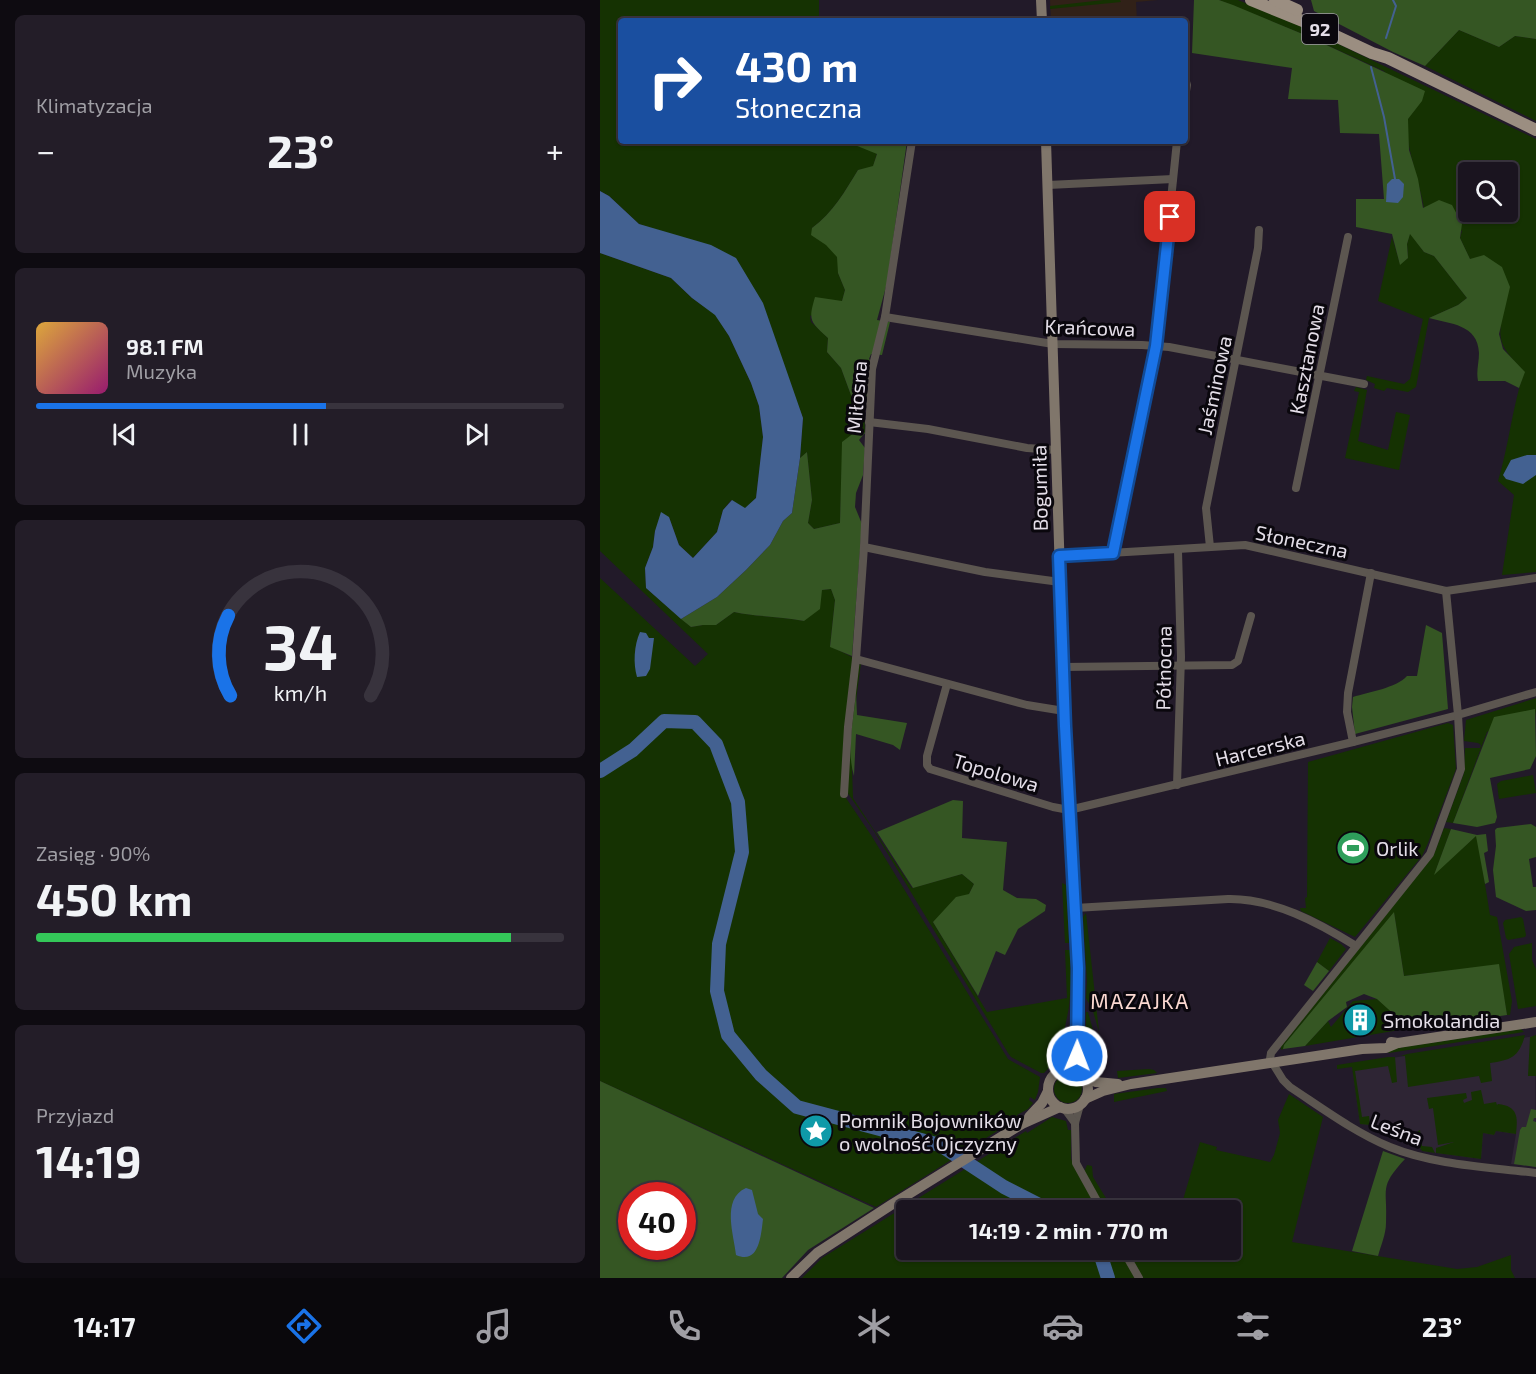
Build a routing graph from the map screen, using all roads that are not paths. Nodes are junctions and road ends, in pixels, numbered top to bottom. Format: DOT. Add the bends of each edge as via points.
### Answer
graph roads {
  1 [pos="1041,0"];
  2 [pos="1251,0"];
  3 [pos="1275,0"];
  4 [pos="1042,18"];
  5 [pos="1388,58"];
  6 [pos="1536,130"];
  7 [pos="912,144"];
  8 [pos="1046,144"];
  9 [pos="1177,144"];
  10 [pos="1173,179"];
  11 [pos="1048,185"];
  12 [pos="1259,230"];
  13 [pos="1348,237"];
  14 [pos="885,316"];
  15 [pos="1053,344"];
  16 [pos="1156,346"];
  17 [pos="1237,360"];
  18 [pos="1319,376"];
  19 [pos="1364,384"];
  20 [pos="869,422"];
  21 [pos="1056,450"];
  22 [pos="1296,488"];
  23 [pos="1210,547"];
  24 [pos="864,548"];
  25 [pos="1178,550"];
  26 [pos="1113,553"];
  27 [pos="1059,556"];
  28 [pos="1371,573"];
  29 [pos="1536,578"];
  30 [pos="1060,582"];
  31 [pos="1446,591"];
  32 [pos="1251,616"];
  33 [pos="856,659"];
  34 [pos="1180,665"];
  35 [pos="1063,667"];
  36 [pos="947,684"];
  37 [pos="1536,692"];
  38 [pos="1064,711"];
  39 [pos="1458,715"];
  40 [pos="1353,742"];
  41 [pos="1177,785"];
  42 [pos="844,794"];
  43 [pos="1069,810"];
  44 [pos="1075,908"];
  45 [pos="1356,946"];
  46 [pos="1078,1013"];
  47 [pos="1536,1024"];
  48 [pos="1271,1063"];
  49 [pos="1063,1070"];
  50 [pos="1081,1075"];
  51 [pos="1131,1084"];
  52 [pos="1048,1091"];
  53 [pos="1083,1102"];
  54 [pos="1062,1108"];
  55 [pos="1075,1123"];
  56 [pos="1022,1124"];
  57 [pos="1536,1173"];
  58 [pos="1096,1200"];
  59 [pos="1129,1260"];
  60 [pos="791,1278"];
  61 [pos="1139,1278"];
  1 -- 4 [label="street"];
  2 -- 5 [label="main road, 92"];
  3 -- 5 [label="main road, 92"];
  5 -- 6 [label="main road, 92"];
  7 -- 14 [label="street, Miłosna"];
  8 -- 11 [label="street, Bogumiła"];
  9 -- 10 [label="street"];
  10 -- 11 [label="street"];
  10 -- 16 [label="street"];
  11 -- 15 [label="street, Bogumiła"];
  12 -- 17 [label="street, Jaśminowa"];
  13 -- 18 [label="street, Kasztanowa"];
  14 -- 15 [label="street, Krańcowa"];
  14 -- 20 [label="street, Miłosna" via="872,369"];
  15 -- 16 [label="street, Krańcowa"];
  15 -- 21 [label="street, Bogumiła"];
  16 -- 17 [label="street, Krańcowa"];
  16 -- 26 [label="street"];
  17 -- 18 [label="street, Krańcowa"];
  17 -- 23 [label="street, Jaśminowa" via="1206,508"];
  18 -- 19 [label="street, Krańcowa"];
  18 -- 22 [label="street, Kasztanowa"];
  20 -- 21 [label="street"];
  20 -- 24 [label="street, Miłosna"];
  21 -- 27 [label="street, Bogumiła"];
  23 -- 25 [label="street, Słoneczna"];
  23 -- 28 [label="street, Słoneczna" via="1245,545"];
  24 -- 30 [label="street" via="984,572"];
  24 -- 33 [label="street, Miłosna"];
  25 -- 26 [label="street, Słoneczna"];
  25 -- 34 [label="street, Północna"];
  26 -- 27 [label="street, Słoneczna"];
  27 -- 30 [label="street, Bogumiła"];
  28 -- 31 [label="street, Słoneczna"];
  28 -- 40 [label="street" via="1348,693"];
  29 -- 31 [label="street, Słoneczna"];
  30 -- 35 [label="street, Bogumiła"];
  31 -- 39 [label="street"];
  32 -- 34 [label="street" via="1236,664"];
  33 -- 36 [label="street"];
  33 -- 42 [label="street, Miłosna"];
  34 -- 35 [label="street"];
  34 -- 41 [label="street, Północna"];
  35 -- 38 [label="street, Bogumiła"];
  36 -- 38 [label="street"];
  36 -- 43 [label="street, Topolowa" via="927,765"];
  37 -- 39 [label="street, Harcerska"];
  38 -- 43 [label="street, Bogumiła"];
  39 -- 40 [label="street, Harcerska"];
  39 -- 45 [label="street" via="1461,769 1433,847 1416,874"];
  40 -- 41 [label="street, Harcerska"];
  41 -- 43 [label="street, Harcerska"];
  43 -- 44 [label="street, Bogumiła"];
  44 -- 45 [label="street" via="1249,900 1317,923"];
  44 -- 46 [label="street, Bogumiła"];
  45 -- 48 [label="street" via="1271,1053"];
  46 -- 49 [label="street, Bogumiła"];
  46 -- 50 [label="street, Bogumiła"];
  47 -- 48 [label="street"];
  48 -- 51 [label="street"];
  48 -- 57 [label="street, Leśna" via="1290,1087 1391,1148 1431,1159"];
  49 -- 50 [label="street"];
  49 -- 52 [label="street" via="1052,1077"];
  50 -- 51 [label="street" via="1096,1082"];
  50 -- 53 [label="street" via="1088,1088"];
  51 -- 53 [label="street" via="1103,1091"];
  52 -- 54 [label="street"];
  52 -- 56 [label="street"];
  53 -- 54 [label="street" via="1073,1108"];
  53 -- 55 [label="street"];
  54 -- 55 [label="street"];
  54 -- 56 [label="street"];
  55 -- 58 [label="street" via="1076,1163"];
  56 -- 60 [label="street" via="824,1248"];
  59 -- 61 [label="street"];
}
